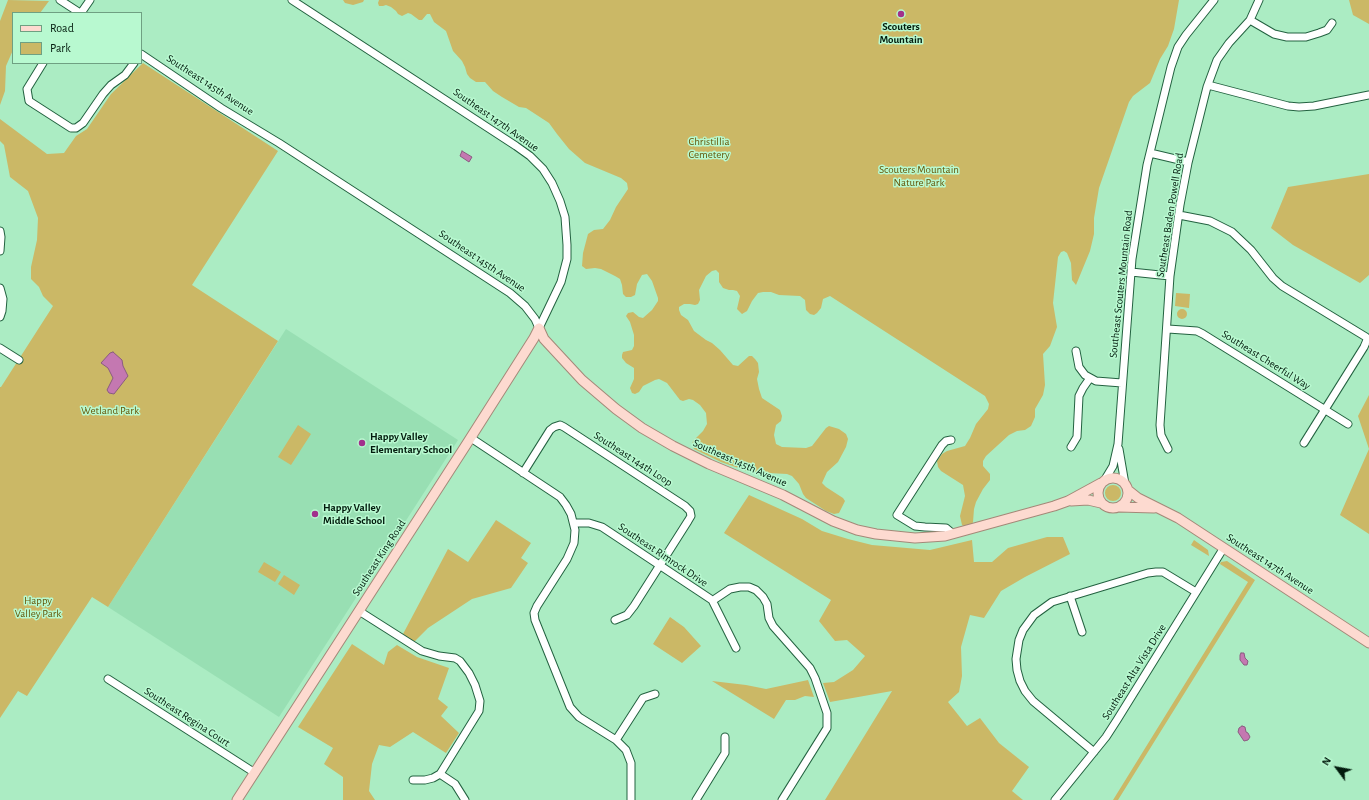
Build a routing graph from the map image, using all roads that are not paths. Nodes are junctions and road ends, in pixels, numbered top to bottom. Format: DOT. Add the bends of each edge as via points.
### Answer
graph roads {
  1 [pos="60,0"];
  2 [pos="90,0"];
  3 [pos="292,0"];
  4 [pos="1214,0"];
  5 [pos="1259,0"];
  6 [pos="79,12"];
  7 [pos="82,12"];
  8 [pos="1250,20"];
  9 [pos="1332,23"];
  10 [pos="142,55"];
  11 [pos="42,64"];
  12 [pos="133,64"];
  13 [pos="1208,85"];
  14 [pos="1369,95"];
  15 [pos="1150,153"];
  16 [pos="1188,162"];
  17 [pos="1179,215"];
  18 [pos="0,231"];
  19 [pos="0,251"];
  20 [pos="1131,272"];
  21 [pos="1170,276"];
  22 [pos="0,288"];
  23 [pos="0,317"];
  24 [pos="539,328"];
  25 [pos="1168,329"];
  26 [pos="1368,339"];
  27 [pos="0,348"];
  28 [pos="1076,351"];
  29 [pos="19,360"];
  30 [pos="1090,378"];
  31 [pos="1122,384"];
  32 [pos="1325,410"];
  33 [pos="1348,424"];
  34 [pos="471,438"];
  35 [pos="951,440"];
  36 [pos="1304,443"];
  37 [pos="1118,444"];
  38 [pos="1071,447"];
  39 [pos="1168,449"];
  40 [pos="523,473"];
  41 [pos="1103,482"];
  42 [pos="1126,487"];
  43 [pos="1068,501"];
  44 [pos="1101,503"];
  45 [pos="1119,507"];
  46 [pos="1158,508"];
  47 [pos="575,523"];
  48 [pos="953,534"];
  49 [pos="1223,549"];
  50 [pos="660,566"];
  51 [pos="1196,592"];
  52 [pos="1070,596"];
  53 [pos="712,600"];
  54 [pos="359,611"];
  55 [pos="615,620"];
  56 [pos="1082,632"];
  57 [pos="1369,643"];
  58 [pos="736,648"];
  59 [pos="108,679"];
  60 [pos="655,694"];
  61 [pos="725,737"];
  62 [pos="616,740"];
  63 [pos="1094,752"];
  64 [pos="254,772"];
  65 [pos="440,774"];
  66 [pos="413,780"];
  67 [pos="237,800"];
  68 [pos="465,800"];
  69 [pos="632,800"];
  70 [pos="696,800"];
  71 [pos="782,800"];
  72 [pos="1055,800"];
  1 -- 6 [label="street"];
  2 -- 7 [label="street"];
  3 -- 24 [label="street, Southeast 147th Avenue" via="516,146 543,169 560,201 565,217 568,245 561,282"];
  4 -- 15 [label="street, Southeast Scouters Mountain Road" via="1178,47"];
  5 -- 8 [label="street, Southeast Baden Powell Road"];
  8 -- 9 [label="street" via="1274,34 1288,37 1306,37 1319,33 1327,30"];
  8 -- 13 [label="street, Southeast Baden Powell Road" via="1217,60"];
  10 -- 24 [label="street, Southeast 145th Avenue" via="510,293 525,306"];
  11 -- 12 [label="street" via="27,89 29,101 71,128 83,123 103,94 125,75"];
  13 -- 14 [label="street" via="1294,107 1314,106"];
  13 -- 16 [label="street, Southeast Baden Powell Road"];
  15 -- 16 [label="street"];
  15 -- 20 [label="street, Southeast Scouters Mountain Road"];
  16 -- 17 [label="street, Southeast Baden Powell Road"];
  17 -- 21 [label="street, Southeast Baden Powell Road"];
  17 -- 26 [label="street" via="1210,221 1232,232 1282,286"];
  18 -- 19 [label="street"];
  20 -- 21 [label="street"];
  20 -- 31 [label="street, Southeast Scouters Mountain Road"];
  21 -- 25 [label="street, Southeast Baden Powell Road"];
  22 -- 23 [label="street" via="3,298"];
  24 -- 34 [label="main road, Southeast King Road"];
  24 -- 48 [label="main road, Southeast 145th Avenue" via="544,339 569,367 606,401 646,430 700,460 857,530 915,538"];
  25 -- 32 [label="street, Southeast Cheerful Way" via="1200,332"];
  25 -- 39 [label="street, Southeast Baden Powell Road" via="1160,425 1161,435"];
  26 -- 32 [label="street"];
  27 -- 29 [label="street"];
  28 -- 30 [label="street" via="1079,367"];
  30 -- 31 [label="street"];
  30 -- 38 [label="street" via="1080,396 1076,437"];
  31 -- 37 [label="street, Southeast Scouters Mountain Road"];
  32 -- 33 [label="street, Southeast Cheerful Way"];
  32 -- 36 [label="street"];
  34 -- 40 [label="street"];
  34 -- 54 [label="main road, Southeast King Road"];
  35 -- 48 [label="street" via="942,445 897,515 915,526 946,528"];
  37 -- 41 [label="street, Southeast Scouters Mountain Road" via="1113,466"];
  37 -- 42 [label="street, Southeast Scouters Mountain Road"];
  40 -- 47 [label="street" via="560,497"];
  40 -- 50 [label="street, Southeast 144th Loop" via="550,430 560,425 685,506 691,516"];
  41 -- 42 [label="main road" via="1119,479"];
  41 -- 43 [label="main road, Southeast 145th Avenue"];
  41 -- 44 [label="main road" via="1097,492"];
  42 -- 45 [label="main road" via="1126,500"];
  42 -- 46 [label="main road, Southeast 147th Avenue" via="1138,498"];
  43 -- 44 [label="main road, Southeast 145th Avenue" via="1088,500"];
  43 -- 48 [label="main road, Southeast 145th Avenue"];
  44 -- 45 [label="main road, Southeast 145th Avenue" via="1108,508"];
  45 -- 46 [label="main road, Southeast 147th Avenue"];
  46 -- 49 [label="main road, Southeast 147th Avenue" via="1178,518"];
  47 -- 50 [label="street, Southeast Rimrock Drive" via="589,523 602,527"];
  47 -- 62 [label="street" via="571,551 537,606 535,620 570,707 579,717"];
  49 -- 51 [label="street, Southeast Alta Vista Drive"];
  49 -- 57 [label="main road, Southeast 147th Avenue"];
  50 -- 53 [label="street, Southeast Rimrock Drive"];
  50 -- 55 [label="street" via="626,615"];
  51 -- 52 [label="street" via="1170,575 1156,572"];
  51 -- 63 [label="street, Southeast Alta Vista Drive" via="1117,720"];
  52 -- 56 [label="street"];
  52 -- 63 [label="street" via="1052,602 1039,610 1030,620 1019,640 1017,670 1020,681 1033,701"];
  53 -- 58 [label="street"];
  53 -- 71 [label="street, Southeast Rimrock Drive" via="730,589 740,587 756,590 767,604 773,626 810,668 823,700 827,713 827,728"];
  54 -- 64 [label="main road, Southeast King Road"];
  54 -- 65 [label="street" via="422,651 460,661 475,685 480,701 479,711"];
  59 -- 64 [label="street, Southeast Regina Court"];
  60 -- 62 [label="street" via="643,698"];
  61 -- 70 [label="street" via="725,753"];
  62 -- 69 [label="street" via="629,756"];
  63 -- 72 [label="street, Southeast Alta Vista Drive"];
  64 -- 67 [label="main road, Southeast King Road"];
  65 -- 66 [label="street" via="425,780"];
  65 -- 68 [label="street" via="455,784"];
}
